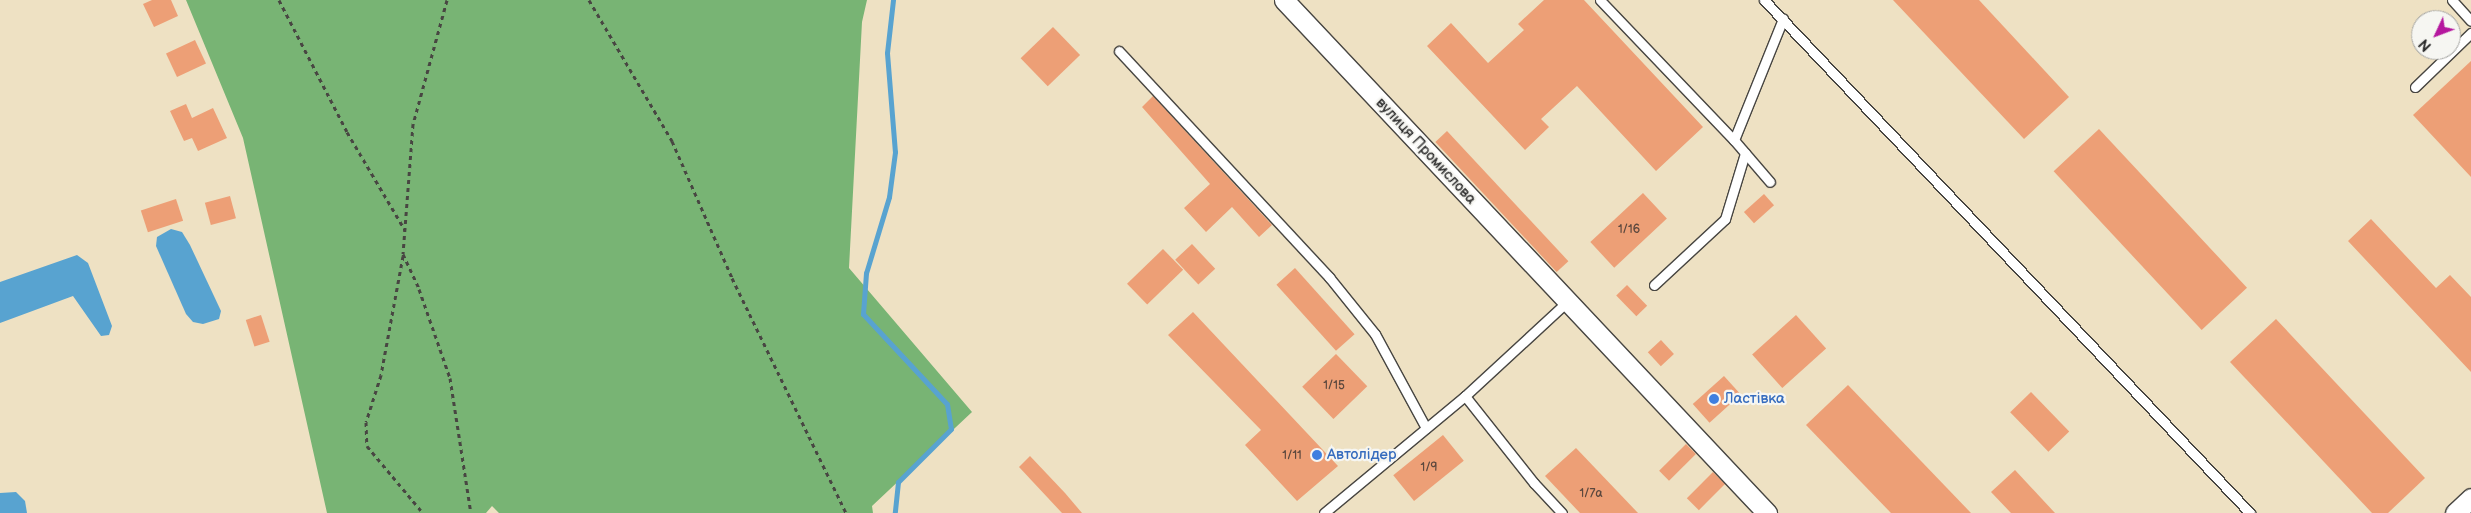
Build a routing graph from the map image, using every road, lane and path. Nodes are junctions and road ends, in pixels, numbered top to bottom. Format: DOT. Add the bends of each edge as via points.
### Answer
graph roads {
  1 [pos="279,0"];
  2 [pos="447,0"];
  3 [pos="589,0"];
  4 [pos="1284,0"];
  5 [pos="1600,0"];
  6 [pos="1764,0"];
  7 [pos="2452,0"];
  8 [pos="1783,20"];
  9 [pos="2471,21"];
  10 [pos="2471,33"];
  11 [pos="1118,51"];
  12 [pos="2415,87"];
  13 [pos="1734,140"];
  14 [pos="1745,153"];
  15 [pos="1770,182"];
  16 [pos="405,231"];
  17 [pos="403,254"];
  18 [pos="1654,285"];
  19 [pos="1568,301"];
  20 [pos="1465,396"];
  21 [pos="1426,428"];
  22 [pos="2471,498"];
  23 [pos="423,513"];
  24 [pos="471,513"];
  25 [pos="846,513"];
  26 [pos="1324,513"];
  27 [pos="1562,513"];
  28 [pos="1767,513"];
  29 [pos="2250,513"];
  30 [pos="2455,513"];
  1 -- 16 [label="path" via="347,132"];
  2 -- 16 [label="path" via="413,124"];
  3 -- 25 [label="path" via="672,141 732,278"];
  4 -- 19 [label="street, вулиця Промислова"];
  5 -- 13 [label="lane"];
  6 -- 8 [label="lane"];
  7 -- 9 [label="lane"];
  8 -- 13 [label="lane"];
  8 -- 29 [label="lane"];
  10 -- 12 [label="lane"];
  11 -- 21 [label="lane" via="1329,277 1375,334"];
  13 -- 14 [label="lane"];
  14 -- 15 [label="lane"];
  14 -- 18 [label="lane" via="1725,220"];
  16 -- 17 [label="path"];
  17 -- 23 [label="path" via="381,375 366,422 367,446"];
  17 -- 24 [label="path" via="419,289 450,378"];
  19 -- 20 [label="lane"];
  19 -- 28 [label="street, вулиця Промислова"];
  20 -- 21 [label="lane"];
  20 -- 27 [label="lane"];
  21 -- 26 [label="lane"];
  22 -- 30 [label="street"];
}
